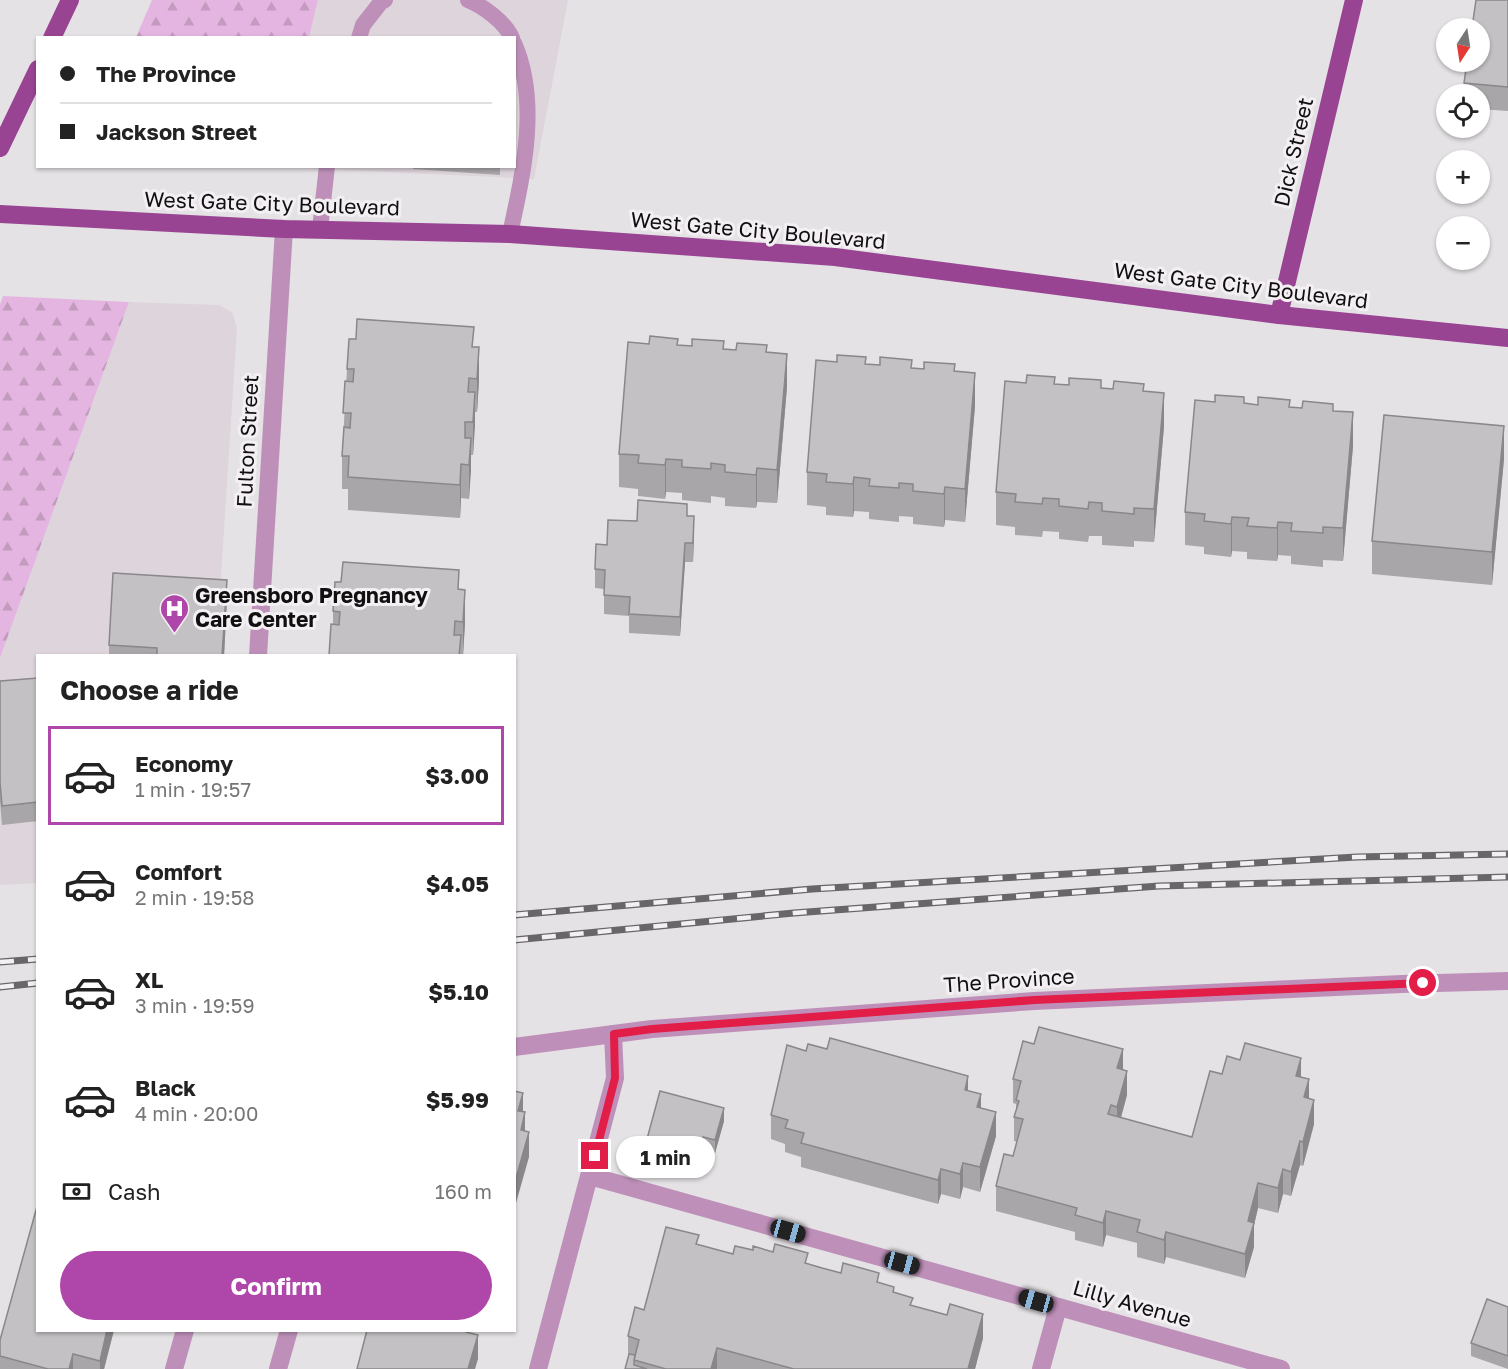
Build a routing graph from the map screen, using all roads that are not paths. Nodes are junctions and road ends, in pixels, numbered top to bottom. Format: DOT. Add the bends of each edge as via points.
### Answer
graph roads {
  1 [pos="70,0"];
  2 [pos="385,0"];
  3 [pos="468,0"];
  4 [pos="1354,0"];
  5 [pos="53,36"];
  6 [pos="360,36"];
  7 [pos="511,36"];
  8 [pos="516,49"];
  9 [pos="36,73"];
  10 [pos="0,148"];
  11 [pos="327,168"];
  12 [pos="0,214"];
  13 [pos="284,229"];
  14 [pos="320,229"];
  15 [pos="510,234"];
  16 [pos="1280,315"];
  17 [pos="1508,338"];
  18 [pos="258,654"];
  19 [pos="1508,981"];
  20 [pos="614,1034"];
  21 [pos="516,1047"];
  22 [pos="590,1176"];
  23 [pos="1058,1307"];
  24 [pos="184,1332"];
  25 [pos="288,1332"];
  26 [pos="174,1369"];
  27 [pos="278,1369"];
  28 [pos="538,1369"];
  29 [pos="1041,1369"];
  30 [pos="1281,1369"];
  1 -- 5 [label="main road"];
  2 -- 6 [label="lane" via="363,25"];
  3 -- 7 [label="lane" via="478,4"];
  4 -- 16 [label="main road, Dick Street"];
  8 -- 15 [label="lane" via="528,87 526,132"];
  9 -- 10 [label="main road"];
  11 -- 14 [label="lane"];
  12 -- 13 [label="main road, West Gate City Boulevard"];
  13 -- 14 [label="main road, West Gate City Boulevard"];
  13 -- 18 [label="street, Fulton Street"];
  14 -- 15 [label="main road, West Gate City Boulevard"];
  15 -- 16 [label="main road, West Gate City Boulevard" via="835,257"];
  16 -- 17 [label="main road, West Gate City Boulevard"];
  19 -- 20 [label="street, The Province" via="1034,1000"];
  20 -- 21 [label="street, The Province"];
  20 -- 22 [label="street" via="615,1078"];
  22 -- 23 [label="street, Lilly Avenue"];
  22 -- 28 [label="street"];
  23 -- 29 [label="street"];
  23 -- 30 [label="street, Lilly Avenue"];
  24 -- 26 [label="street"];
  25 -- 27 [label="street"];
}
